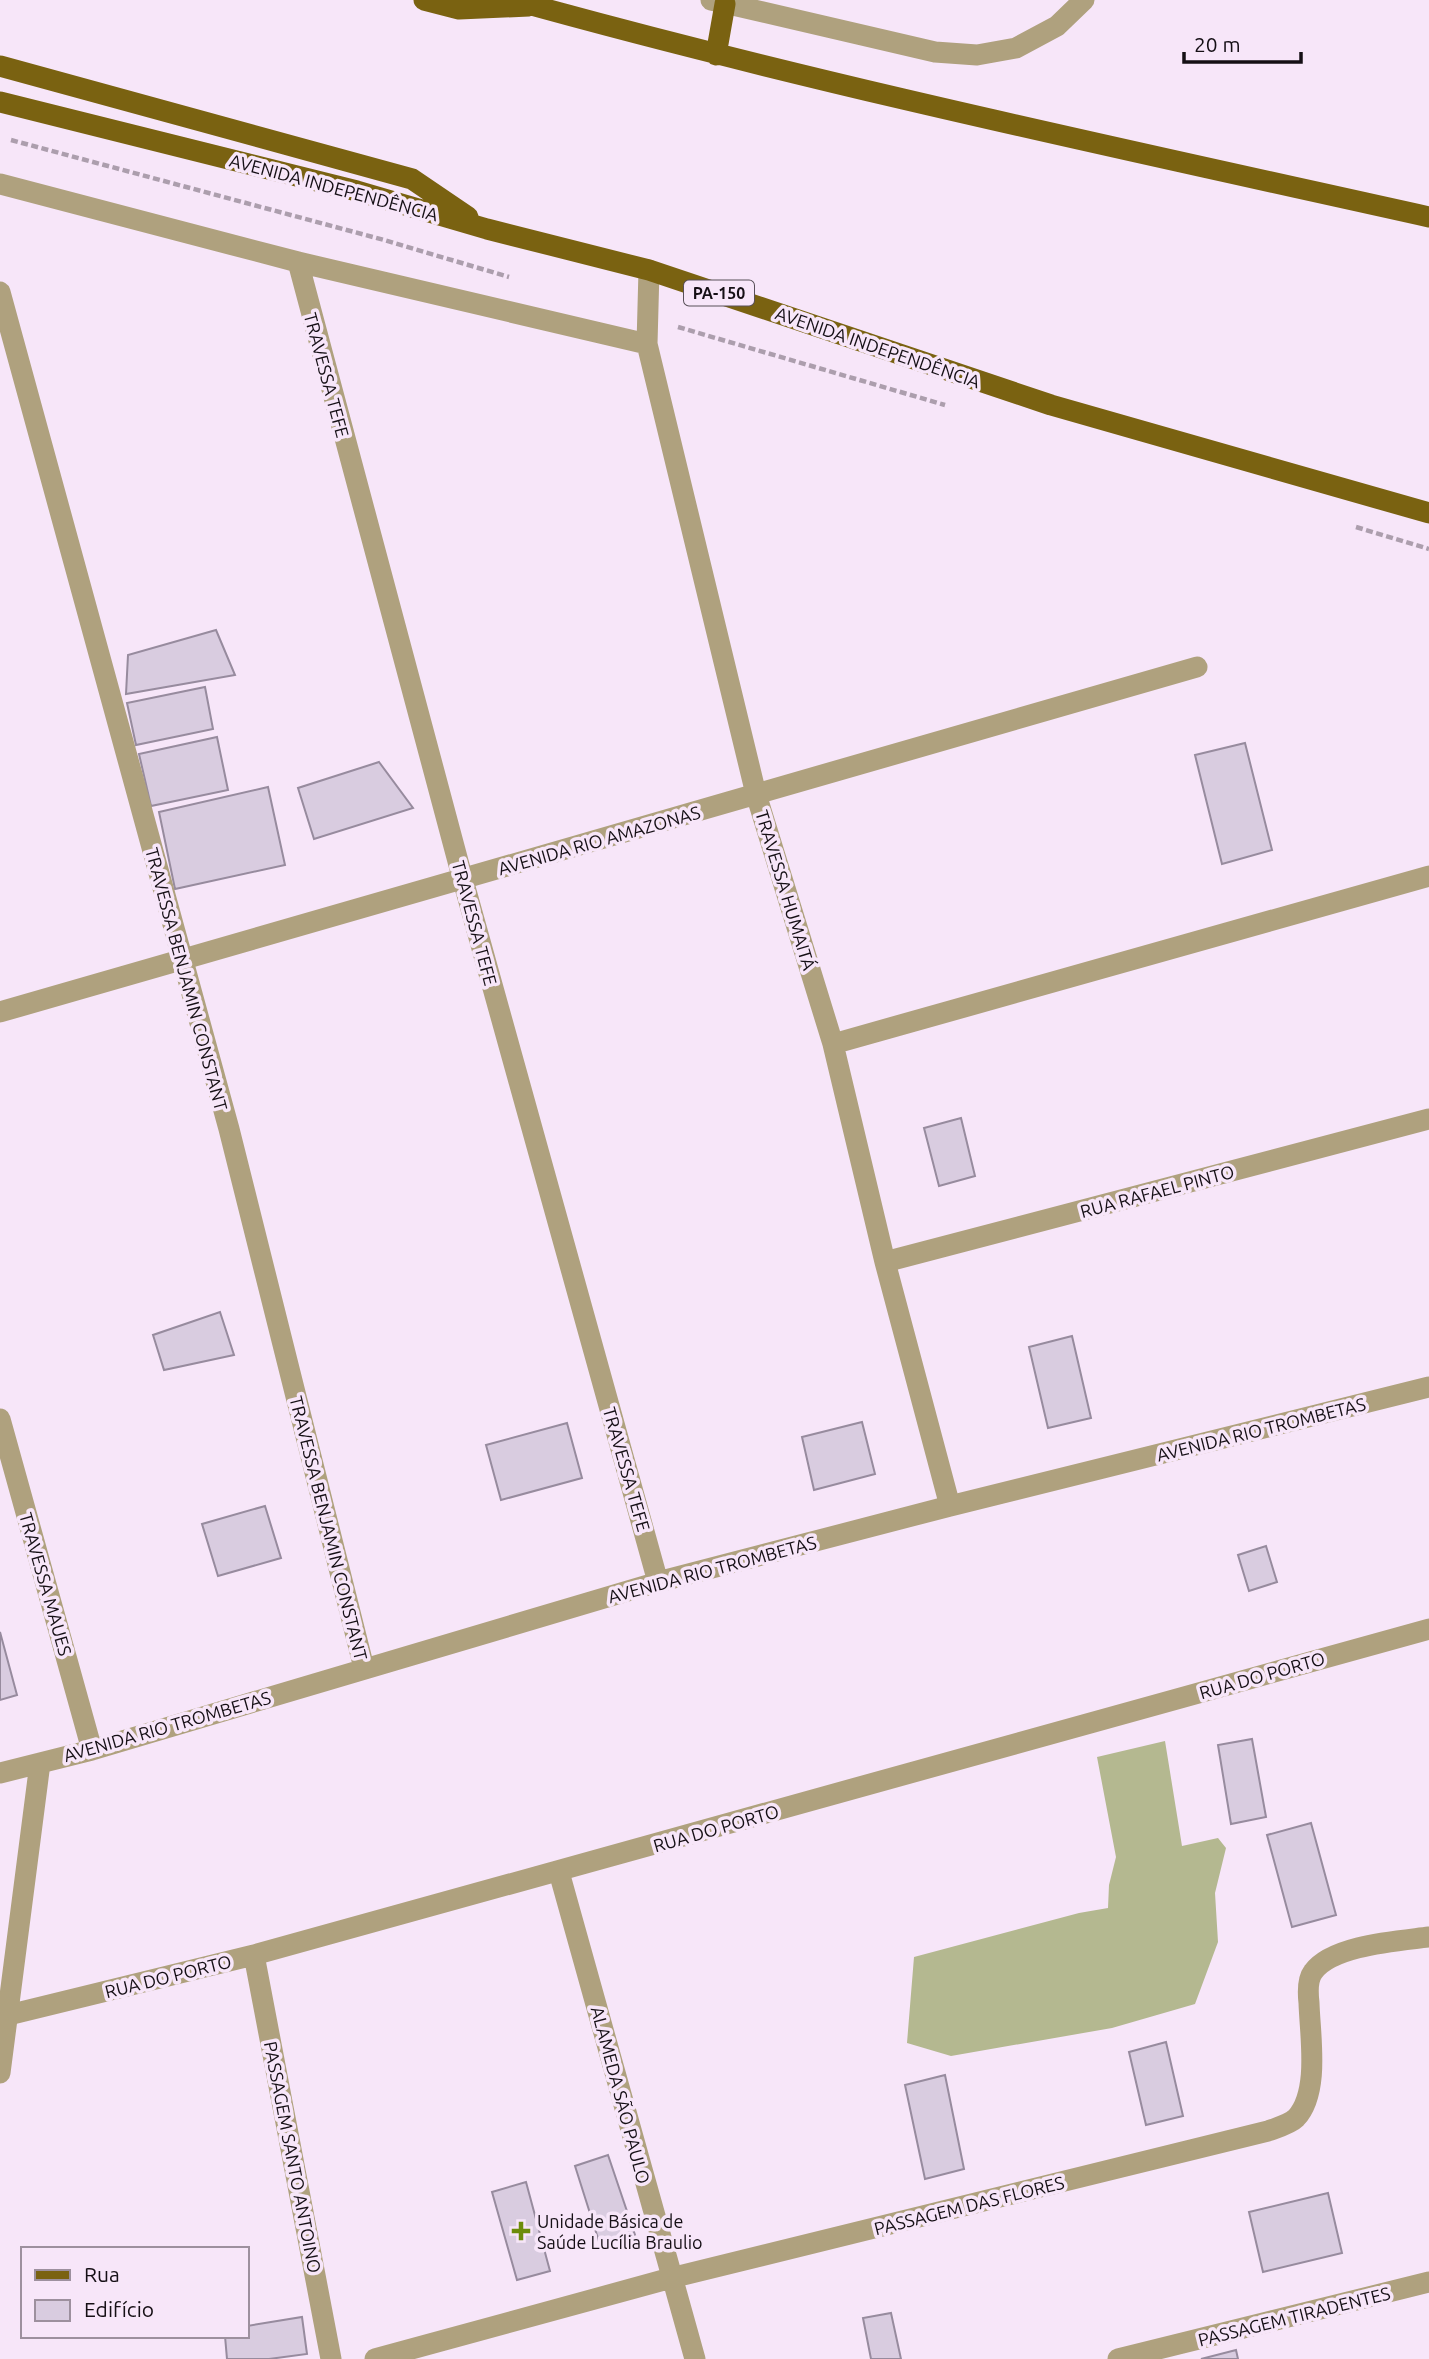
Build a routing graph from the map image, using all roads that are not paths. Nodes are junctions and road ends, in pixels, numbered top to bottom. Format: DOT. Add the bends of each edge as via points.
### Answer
graph roads {
  1 [pos="424,0"];
  2 [pos="513,0"];
  3 [pos="1084,0"];
  4 [pos="718,2"];
  5 [pos="535,6"];
  6 [pos="716,55"];
  7 [pos="0,66"];
  8 [pos="0,102"];
  9 [pos="0,184"];
  10 [pos="1429,217"];
  11 [pos="486,229"];
  12 [pos="298,262"];
  13 [pos="649,270"];
  14 [pos="0,292"];
  15 [pos="647,344"];
  16 [pos="1429,513"];
  17 [pos="1197,667"];
  18 [pos="756,794"];
  19 [pos="1429,876"];
  20 [pos="463,880"];
  21 [pos="182,960"];
  22 [pos="0,1012"];
  23 [pos="833,1044"];
  24 [pos="1429,1119"];
  25 [pos="885,1262"];
  26 [pos="1429,1387"];
  27 [pos="0,1419"];
  28 [pos="950,1506"];
  29 [pos="658,1582"];
  30 [pos="1429,1629"];
  31 [pos="364,1668"];
  32 [pos="92,1750"];
  33 [pos="40,1763"];
  34 [pos="0,1773"];
  35 [pos="559,1872"];
  36 [pos="1429,1937"];
  37 [pos="254,1955"];
  38 [pos="4,2016"];
  39 [pos="0,2073"];
  40 [pos="671,2278"];
  41 [pos="1429,2282"];
  42 [pos="1146,2356"];
  43 [pos="331,2359"];
  44 [pos="376,2359"];
  45 [pos="695,2359"];
  46 [pos="1118,2359"];
  1 -- 5 [label="main road" via="459,9"];
  2 -- 5 [label="main road"];
  3 -- 4 [label="street" via="1056,26 1016,48 976,55 935,52"];
  4 -- 6 [label="main road"];
  5 -- 6 [label="main road"];
  6 -- 10 [label="main road"];
  7 -- 11 [label="main road" via="412,179"];
  8 -- 11 [label="main road, AVENIDA INDEPENDÊNCIA / PA-150" via="357,191"];
  9 -- 12 [label="street"];
  11 -- 13 [label="main road, AVENIDA INDEPENDÊNCIA / PA-150"];
  12 -- 15 [label="street"];
  12 -- 20 [label="street, TRAVESSA TEFE"];
  13 -- 15 [label="street, TRAVESSA HUMAITÁ"];
  13 -- 16 [label="main road, AVENIDA INDEPENDÊNCIA / PA-150" via="1051,405"];
  14 -- 21 [label="street, TRAVESSA BENJAMIN CONSTANT"];
  15 -- 18 [label="street, TRAVESSA HUMAITÁ"];
  17 -- 18 [label="street, AVENIDA RIO AMAZONAS"];
  18 -- 20 [label="street, AVENIDA RIO AMAZONAS"];
  18 -- 23 [label="street, TRAVESSA HUMAITÁ"];
  19 -- 23 [label="street"];
  20 -- 21 [label="street, AVENIDA RIO AMAZONAS"];
  20 -- 29 [label="street, TRAVESSA TEFE"];
  21 -- 22 [label="street, AVENIDA RIO AMAZONAS"];
  21 -- 31 [label="street, TRAVESSA BENJAMIN CONSTANT"];
  23 -- 25 [label="street, TRAVESSA HUMAITÁ"];
  24 -- 25 [label="street, RUA RAFAEL PINTO"];
  25 -- 28 [label="street, TRAVESSA HUMAITÁ"];
  26 -- 28 [label="street, AVENIDA RIO TROMBETAS"];
  27 -- 32 [label="street, TRAVESSA MAUES"];
  28 -- 29 [label="street, AVENIDA RIO TROMBETAS"];
  29 -- 31 [label="street, AVENIDA RIO TROMBETAS"];
  30 -- 35 [label="street, RUA DO PORTO"];
  31 -- 32 [label="street, AVENIDA RIO TROMBETAS"];
  32 -- 33 [label="street, AVENIDA RIO TROMBETAS"];
  33 -- 34 [label="street, AVENIDA RIO TROMBETAS"];
  33 -- 38 [label="street"];
  35 -- 37 [label="street, RUA DO PORTO"];
  35 -- 40 [label="street, ALAMEDA SÃO PAULO"];
  36 -- 40 [label="street, PASSAGEM DAS FLORES" via="1343,1952 1312,1973 1308,2101 1295,2120 1268,2132"];
  37 -- 38 [label="street, RUA DO PORTO"];
  37 -- 43 [label="street, PASSAGEM SANTO ANTOINO"];
  38 -- 39 [label="street"];
  40 -- 44 [label="street, PASSAGEM DAS FLORES"];
  40 -- 45 [label="street, ALAMEDA SÃO PAULO"];
  41 -- 42 [label="street, PASSAGEM TIRADENTES"];
  42 -- 46 [label="street, PASSAGEM TIRADENTES"];
}
